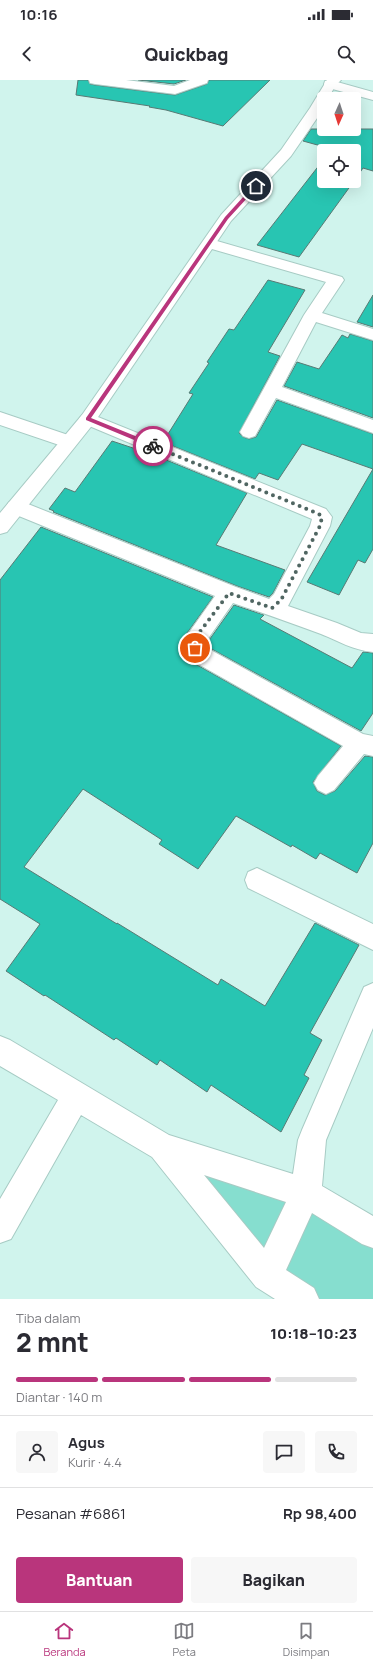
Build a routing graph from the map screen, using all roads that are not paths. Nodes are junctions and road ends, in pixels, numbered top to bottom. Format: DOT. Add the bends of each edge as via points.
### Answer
graph roads {
  1 [pos="95,80"];
  2 [pos="202,80"];
  3 [pos="332,82"];
  4 [pos="373,96"];
  5 [pos="210,244"];
  6 [pos="312,315"];
  7 [pos="373,336"];
  8 [pos="272,390"];
  9 [pos="0,418"];
  10 [pos="88,419"];
  11 [pos="373,428"];
  12 [pos="248,432"];
  13 [pos="68,442"];
  14 [pos="16,507"];
  15 [pos="0,527"];
  16 [pos="229,593"];
  17 [pos="272,608"];
  18 [pos="373,643"];
  19 [pos="366,745"];
  20 [pos="326,783"];
  21 [pos="257,880"];
  22 [pos="373,937"];
  23 [pos="373,996"];
  24 [pos="0,1050"];
  25 [pos="76,1096"];
  26 [pos="162,1147"];
  27 [pos="306,1193"];
  28 [pos="0,1228"];
  29 [pos="373,1233"];
  30 [pos="267,1276"];
  31 [pos="304,1299"];
  1 -- 2 [label="street" via="175,90"];
  3 -- 4 [label="street"];
  3 -- 5 [label="street" via="286,153 226,218"];
  5 -- 6 [label="street" via="336,280"];
  5 -- 10 [label="street"];
  6 -- 7 [label="street"];
  6 -- 8 [label="street"];
  8 -- 11 [label="street"];
  8 -- 12 [label="street"];
  9 -- 13 [label="street"];
  10 -- 13 [label="street"];
  10 -- 17 [label="street" via="322,517 320,526 281,600"];
  13 -- 14 [label="street"];
  14 -- 15 [label="street"];
  14 -- 16 [label="street"];
  16 -- 17 [label="street"];
  16 -- 19 [label="street" via="194,641 199,654"];
  17 -- 18 [label="street" via="359,642"];
  19 -- 20 [label="street"];
  21 -- 22 [label="street"];
  23 -- 27 [label="street" via="312,1140"];
  24 -- 25 [label="street"];
  25 -- 26 [label="street"];
  25 -- 28 [label="street"];
  26 -- 27 [label="street"];
  26 -- 30 [label="street"];
  27 -- 29 [label="street"];
  27 -- 30 [label="street"];
  30 -- 31 [label="street"];
}
